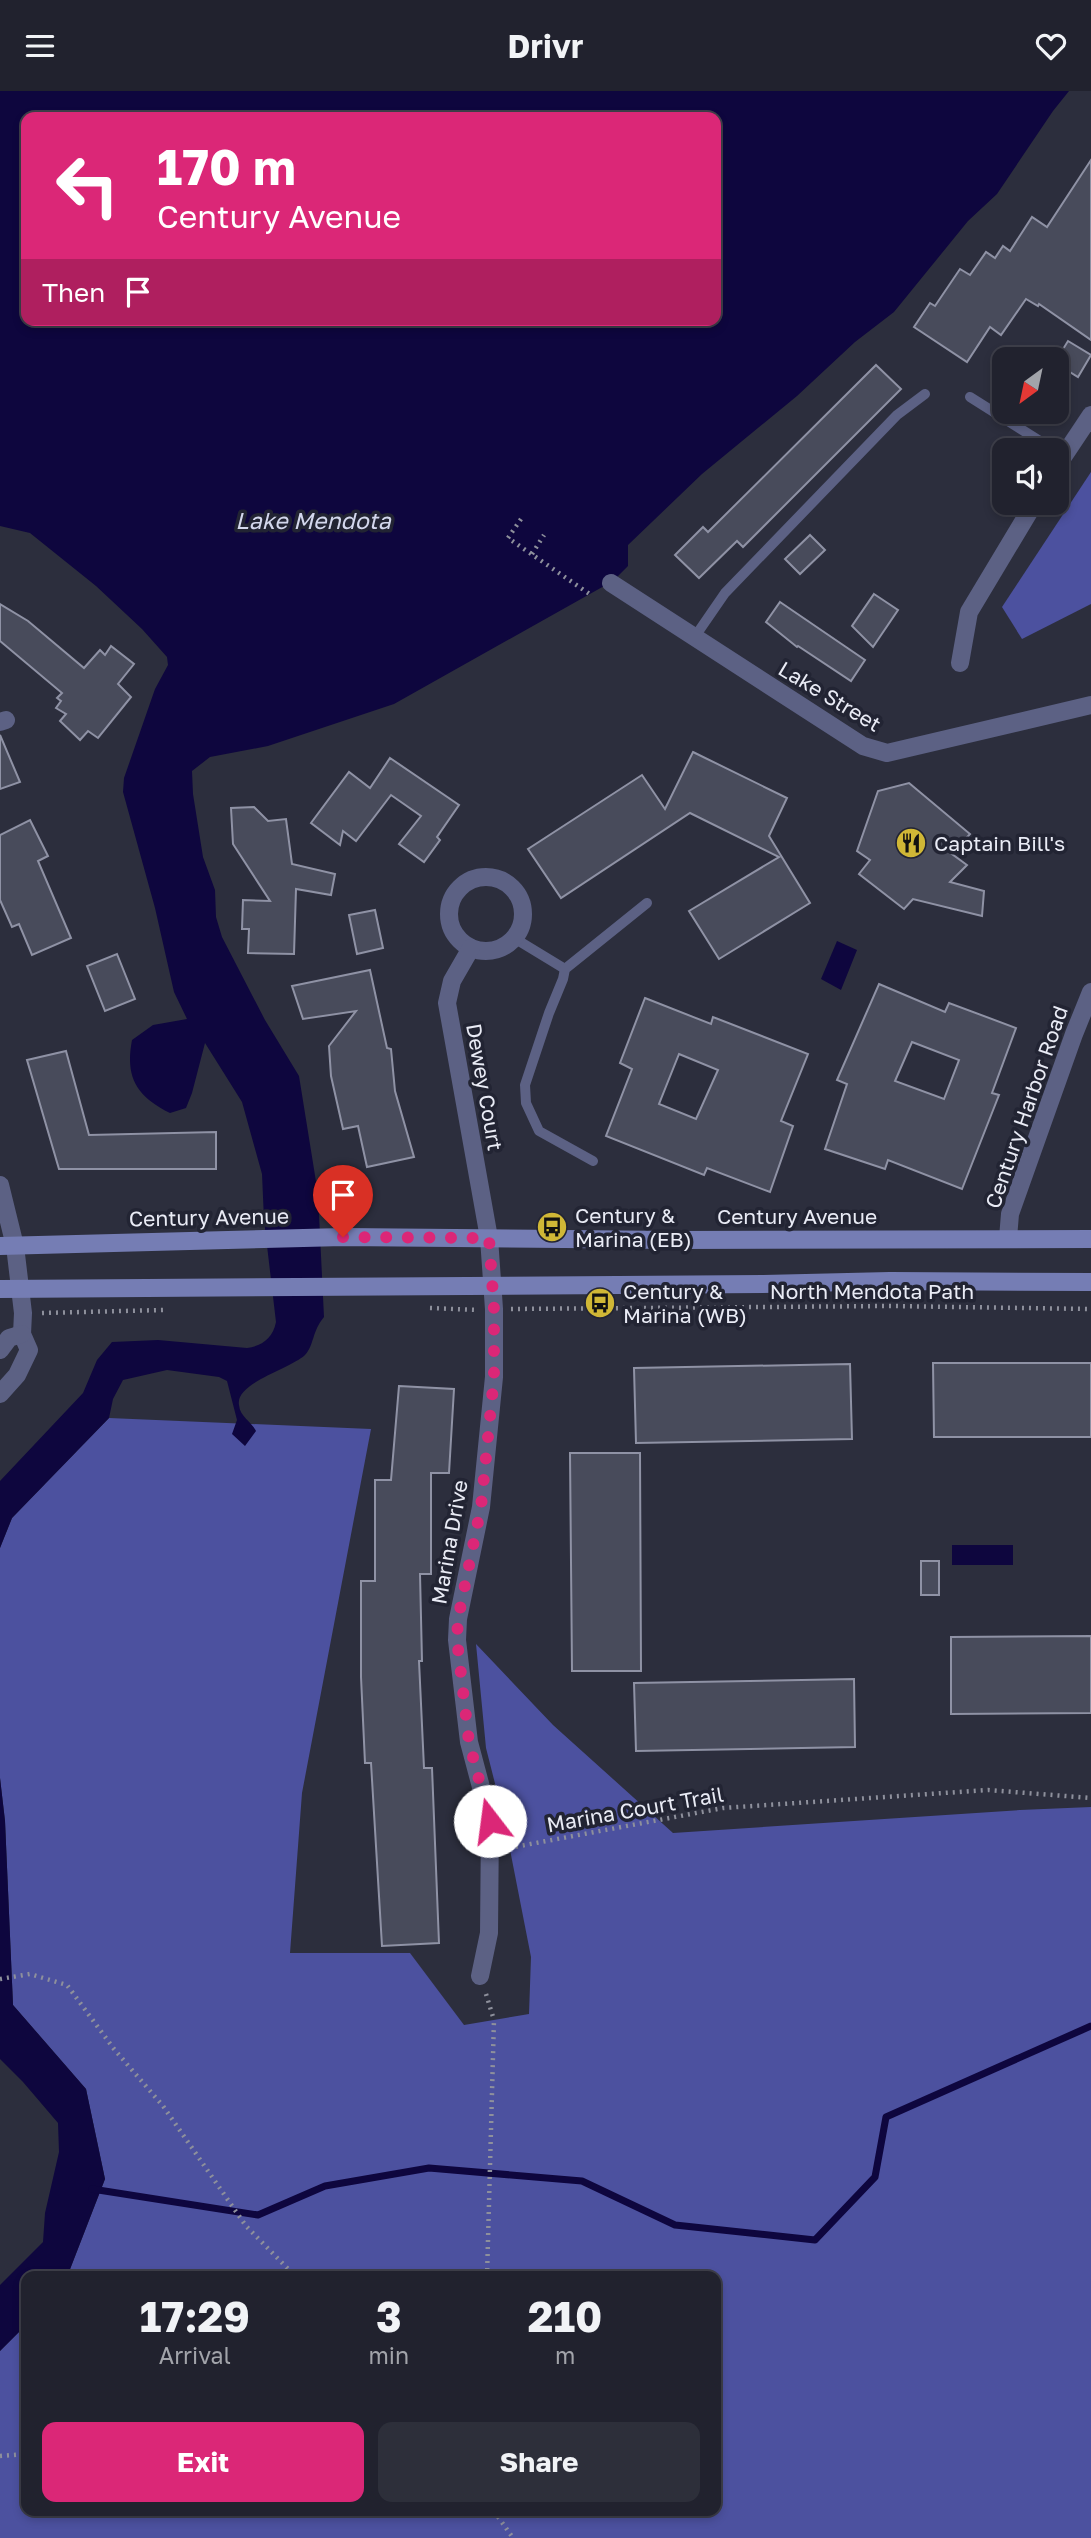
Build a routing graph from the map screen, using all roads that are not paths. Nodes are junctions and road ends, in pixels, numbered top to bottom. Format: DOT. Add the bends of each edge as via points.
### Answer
graph roads {
  1 [pos="925,394"];
  2 [pos="970,397"];
  3 [pos="1091,415"];
  4 [pos="1031,438"];
  5 [pos="1069,442"];
  6 [pos="1027,515"];
  7 [pos="611,583"];
  8 [pos="694,638"];
  9 [pos="960,663"];
  10 [pos="1091,705"];
  11 [pos="647,903"];
  12 [pos="514,938"];
  13 [pos="471,948"];
  14 [pos="565,969"];
  15 [pos="1091,992"];
  16 [pos="593,1161"];
  17 [pos="0,1185"];
  18 [pos="489,1238"];
  19 [pos="1008,1238"];
  20 [pos="1091,1239"];
  21 [pos="8,1246"];
  22 [pos="1091,1282"];
  23 [pos="492,1286"];
  24 [pos="0,1289"];
  25 [pos="20,1289"];
  26 [pos="22,1335"];
  27 [pos="0,1350"];
  28 [pos="0,1394"];
  29 [pos="482,1981"];
  1 -- 8 [label="lane" via="897,415 725,593"];
  2 -- 4 [label="lane"];
  3 -- 5 [label="street"];
  6 -- 9 [label="street" via="970,612"];
  7 -- 8 [label="street, Lake Street"];
  8 -- 10 [label="street, Lake Street" via="863,746 887,753"];
  11 -- 14 [label="lane"];
  12 -- 13 [label="street" via="494,950"];
  12 -- 13 [label="street" via="522,916 516,894 497,880 474,879 463,885 449,906 453,931"];
  12 -- 14 [label="lane"];
  13 -- 18 [label="street, Dewey Court" via="452,981 447,1003"];
  14 -- 16 [label="lane" via="525,1085 526,1103 539,1131"];
  15 -- 19 [label="street, Century Harbor Road" via="1010,1214"];
  17 -- 21 [label="street"];
  18 -- 19 [label="main road, Century Avenue"];
  18 -- 21 [label="main road, Century Avenue"];
  18 -- 23 [label="street, Marina Drive"];
  19 -- 20 [label="main road, Century Avenue"];
  21 -- 25 [label="street"];
  22 -- 23 [label="main road"];
  23 -- 25 [label="main road"];
  23 -- 29 [label="street, Marina Drive" via="494,1377 482,1494 457,1640 469,1742 490,1821 489,1933"];
  24 -- 25 [label="main road"];
  25 -- 26 [label="street"];
  26 -- 27 [label="street" via="9,1338"];
  26 -- 28 [label="street" via="29,1350 18,1374"];
}
